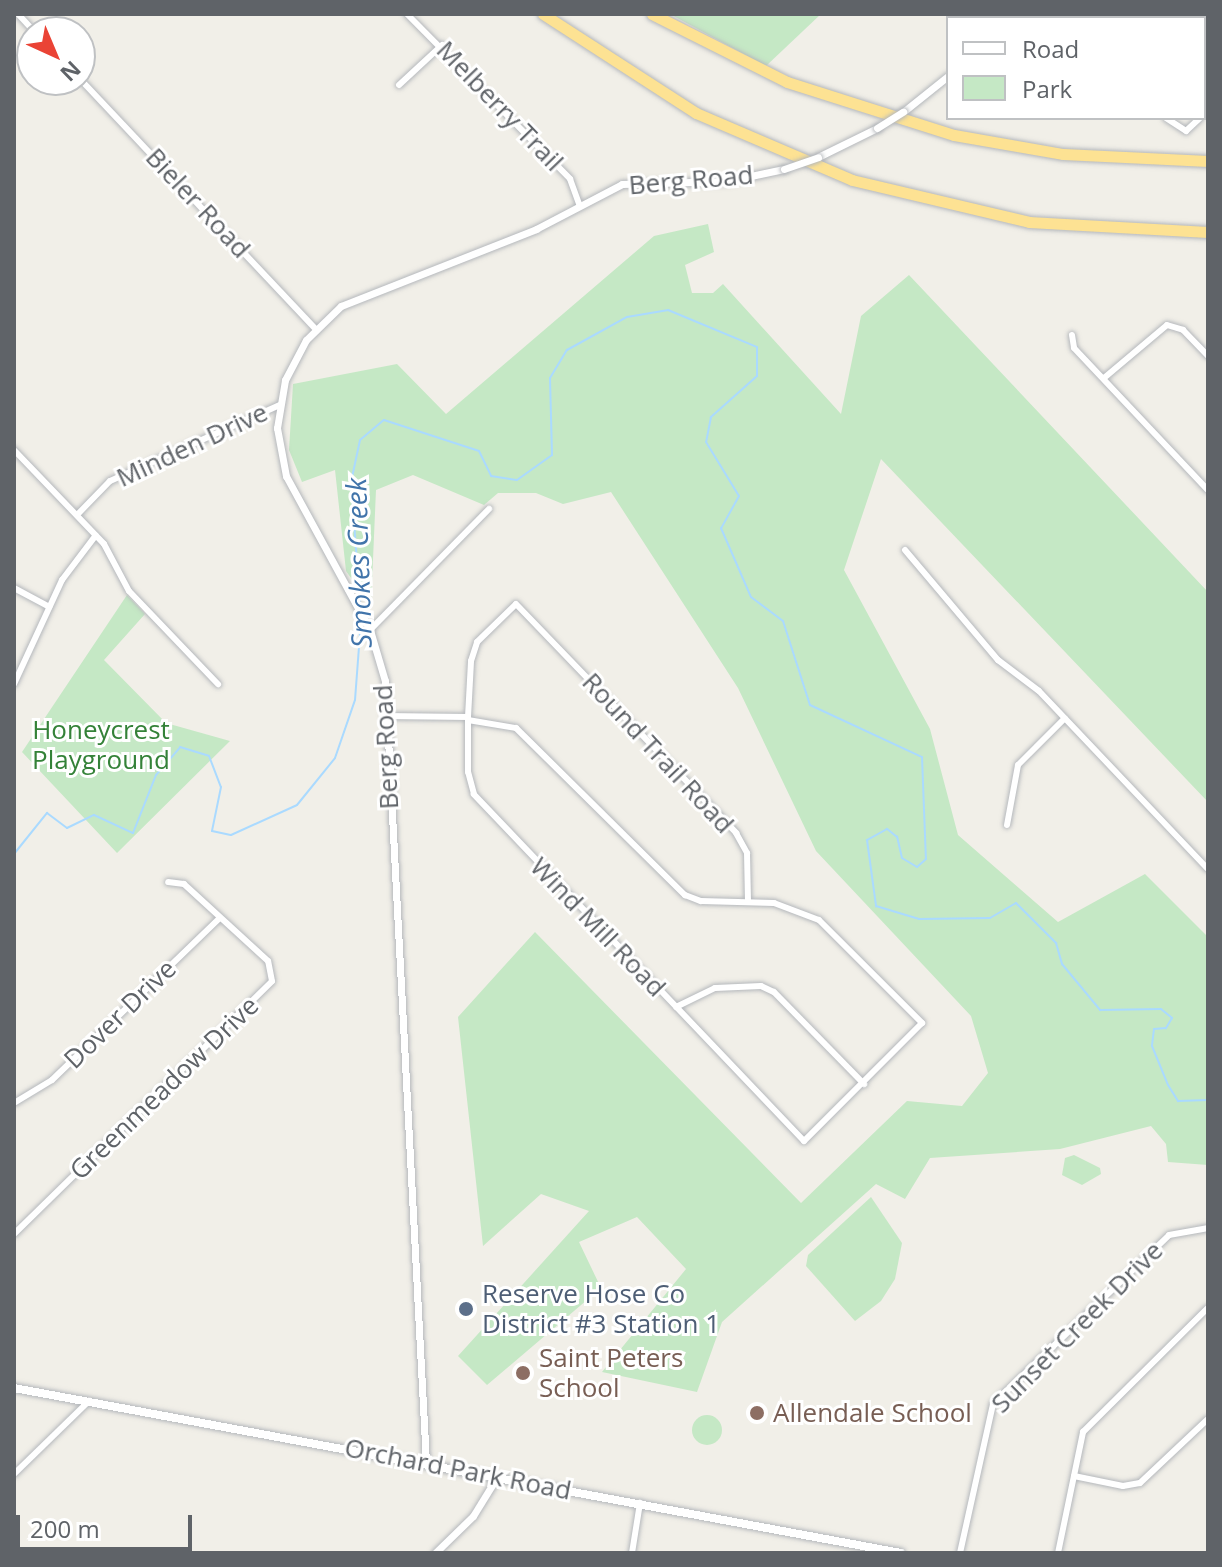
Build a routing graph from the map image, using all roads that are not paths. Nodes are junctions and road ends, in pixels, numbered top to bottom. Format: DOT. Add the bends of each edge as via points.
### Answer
graph roads {
  1 [pos="407,14"];
  2 [pos="543,14"];
  3 [pos="652,14"];
  4 [pos="442,45"];
  5 [pos="946,78"];
  6 [pos="399,85"];
  7 [pos="96,96"];
  8 [pos="1168,120"];
  9 [pos="1198,120"];
  10 [pos="1208,161"];
  11 [pos="580,206"];
  12 [pos="1208,232"];
  13 [pos="315,328"];
  14 [pos="1072,335"];
  15 [pos="1208,356"];
  16 [pos="1104,378"];
  17 [pos="280,405"];
  18 [pos="14,450"];
  19 [pos="1208,490"];
  20 [pos="489,509"];
  21 [pos="77,515"];
  22 [pos="96,535"];
  23 [pos="905,550"];
  24 [pos="14,588"];
  25 [pos="49,607"];
  26 [pos="370,630"];
  27 [pos="565,655"];
  28 [pos="14,684"];
  29 [pos="218,684"];
  30 [pos="385,716"];
  31 [pos="1065,718"];
  32 [pos="468,719"];
  33 [pos="1007,825"];
  34 [pos="1208,869"];
  35 [pos="168,882"];
  36 [pos="748,902"];
  37 [pos="220,918"];
  38 [pos="676,1007"];
  39 [pos="864,1084"];
  40 [pos="14,1103"];
  41 [pos="1208,1228"];
  42 [pos="14,1234"];
  43 [pos="1208,1308"];
  44 [pos="14,1388"];
  45 [pos="89,1401"];
  46 [pos="1208,1419"];
  47 [pos="426,1463"];
  48 [pos="14,1474"];
  49 [pos="1074,1476"];
  50 [pos="497,1477"];
  51 [pos="640,1503"];
  52 [pos="435,1553"];
  53 [pos="632,1553"];
  54 [pos="901,1553"];
  55 [pos="960,1553"];
  56 [pos="1058,1553"];
  1 -- 4 [label="street, Melberry Trail"];
  2 -- 12 [label="highway" via="696,113 852,180 1029,222"];
  3 -- 10 [label="highway" via="787,82 929,128 1063,154"];
  4 -- 6 [label="street"];
  4 -- 11 [label="street, Melberry Trail" via="570,179"];
  5 -- 11 [label="street, Berg Road, bridge" via="877,128 784,169 727,181 622,184"];
  7 -- 13 [label="street, Bieler Road"];
  8 -- 9 [label="street" via="1181,131"];
  11 -- 13 [label="street, Berg Road" via="341,306"];
  13 -- 17 [label="street, Berg Road" via="291,366"];
  14 -- 16 [label="street" via="1074,348"];
  15 -- 16 [label="street" via="1183,330 1167,325"];
  16 -- 19 [label="street"];
  17 -- 21 [label="street, Minden Drive" via="110,481"];
  17 -- 26 [label="street, Berg Road" via="277,441 291,489"];
  18 -- 21 [label="street"];
  20 -- 26 [label="street"];
  21 -- 22 [label="street"];
  22 -- 25 [label="street"];
  22 -- 29 [label="street" via="123,584"];
  23 -- 31 [label="street" via="998,660"];
  24 -- 25 [label="street"];
  25 -- 28 [label="street"];
  26 -- 30 [label="street, Berg Road" via="385,681"];
  27 -- 32 [label="street, Wind Mill Road" via="516,604 477,642"];
  27 -- 36 [label="street, Round Trail Road" via="736,833 747,853"];
  30 -- 32 [label="street"];
  30 -- 47 [label="street, Berg Road"];
  31 -- 33 [label="street" via="1018,765"];
  31 -- 34 [label="street"];
  32 -- 36 [label="street" via="516,728 685,895"];
  32 -- 38 [label="street, Wind Mill Road" via="469,783 488,814"];
  35 -- 37 [label="street, Greenmeadow Drive" via="184,884"];
  36 -- 39 [label="street" via="804,910 819,920 922,1023"];
  37 -- 40 [label="street, Dover Drive" via="52,1080"];
  37 -- 42 [label="street, Greenmeadow Drive" via="271,965 269,986"];
  38 -- 39 [label="street" via="715,988 761,986 774,992"];
  38 -- 39 [label="street, Wind Mill Road" via="804,1141"];
  41 -- 55 [label="street, Sunset Creek Drive" via="1169,1235 993,1404"];
  43 -- 49 [label="street" via="1096,1414 1083,1432"];
  44 -- 45 [label="main road, Orchard Park Road"];
  45 -- 47 [label="main road, Orchard Park Road"];
  45 -- 48 [label="street"];
  46 -- 49 [label="street" via="1140,1483"];
  47 -- 50 [label="main road, Orchard Park Road"];
  49 -- 56 [label="street"];
  50 -- 51 [label="main road, Orchard Park Road"];
  50 -- 52 [label="street" via="473,1516"];
  51 -- 53 [label="street"];
  51 -- 54 [label="main road, Orchard Park Road"];
}
